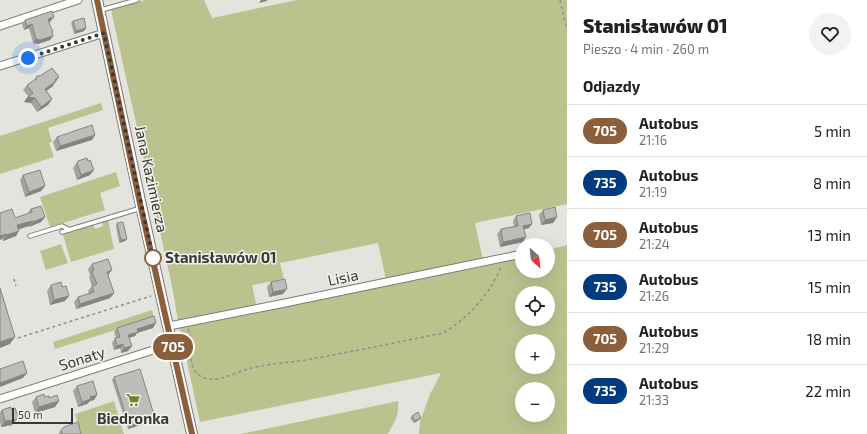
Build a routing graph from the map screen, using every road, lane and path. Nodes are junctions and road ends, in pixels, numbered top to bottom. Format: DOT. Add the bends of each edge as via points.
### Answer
graph roads {
  1 [pos="78,0"];
  2 [pos="97,0"];
  3 [pos="137,0"];
  4 [pos="560,0"];
  5 [pos="99,10"];
  6 [pos="0,26"];
  7 [pos="567,30"];
  8 [pos="104,33"];
  9 [pos="0,66"];
  10 [pos="141,208"];
  11 [pos="70,230"];
  12 [pos="62,232"];
  13 [pos="30,236"];
  14 [pos="515,255"];
  15 [pos="503,258"];
  16 [pos="14,279"];
  17 [pos="16,286"];
  18 [pos="151,296"];
  19 [pos="185,322"];
  20 [pos="168,326"];
  21 [pos="18,338"];
  22 [pos="172,344"];
  23 [pos="0,399"];
  24 [pos="192,434"];
  1 -- 6 [label="street"];
  2 -- 5 [label="main road, Jana Kazimierza"];
  3 -- 5 [label="lane"];
  4 -- 7 [label="path"];
  5 -- 8 [label="main road, Jana Kazimierza"];
  8 -- 9 [label="street"];
  8 -- 10 [label="main road, Jana Kazimierza"];
  10 -- 11 [label="lane"];
  10 -- 20 [label="main road, Jana Kazimierza"];
  11 -- 12 [label="lane"];
  11 -- 13 [label="lane" via="59,227"];
  14 -- 15 [label="street, Lisia"];
  15 -- 19 [label="street, Lisia"];
  15 -- 19 [label="path" via="491,287 470,312 453,328 443,333 267,365 216,379 207,379 193,370 191,336"];
  16 -- 17 [label="path"];
  18 -- 21 [label="path"];
  19 -- 20 [label="street, Lisia"];
  20 -- 22 [label="main road, Jana Kazimierza"];
  22 -- 23 [label="street, Sonaty"];
  22 -- 24 [label="main road, Jana Kazimierza"];
}
